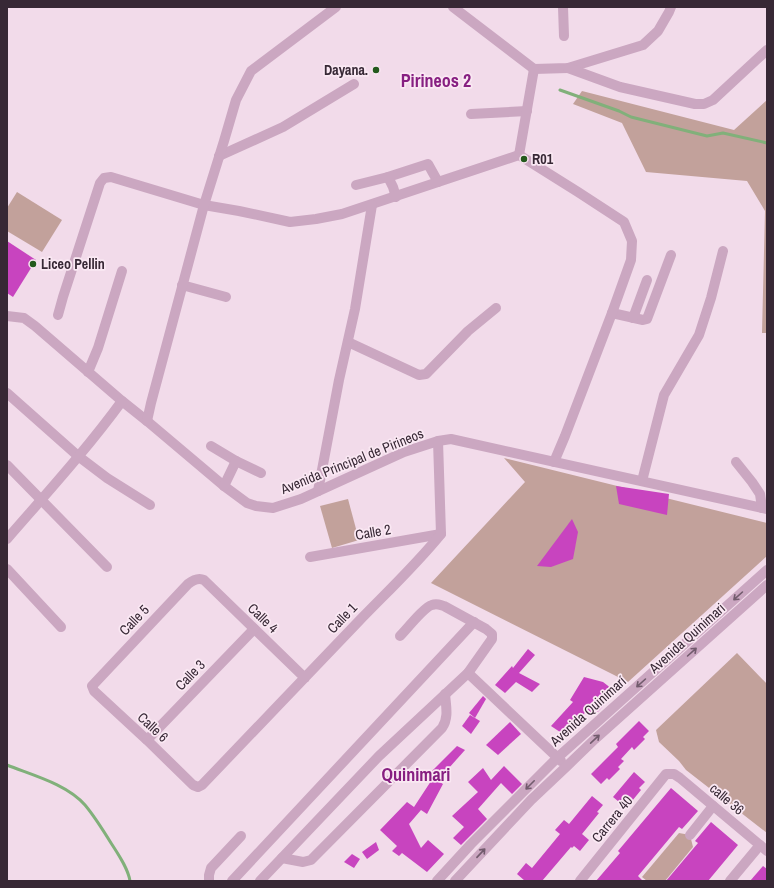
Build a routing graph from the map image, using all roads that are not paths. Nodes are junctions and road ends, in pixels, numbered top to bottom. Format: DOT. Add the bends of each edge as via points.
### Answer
graph roads {
  1 [pos="336,7"];
  2 [pos="453,7"];
  3 [pos="563,7"];
  4 [pos="671,7"];
  5 [pos="564,36"];
  6 [pos="767,50"];
  7 [pos="568,68"];
  8 [pos="534,69"];
  9 [pos="354,84"];
  10 [pos="527,111"];
  11 [pos="471,114"];
  12 [pos="519,155"];
  13 [pos="219,156"];
  14 [pos="388,177"];
  15 [pos="438,182"];
  16 [pos="356,185"];
  17 [pos="396,197"];
  18 [pos="204,205"];
  19 [pos="372,205"];
  20 [pos="723,251"];
  21 [pos="671,256"];
  22 [pos="122,271"];
  23 [pos="648,280"];
  24 [pos="182,285"];
  25 [pos="226,297"];
  26 [pos="496,308"];
  27 [pos="612,313"];
  28 [pos="58,315"];
  29 [pos="7,316"];
  30 [pos="633,318"];
  31 [pos="348,342"];
  32 [pos="88,372"];
  33 [pos="7,393"];
  34 [pos="122,401"];
  35 [pos="148,421"];
  36 [pos="438,441"];
  37 [pos="211,446"];
  38 [pos="78,456"];
  39 [pos="236,461"];
  40 [pos="554,462"];
  41 [pos="736,462"];
  42 [pos="7,466"];
  43 [pos="261,473"];
  44 [pos="642,481"];
  45 [pos="224,486"];
  46 [pos="318,491"];
  47 [pos="42,500"];
  48 [pos="150,505"];
  49 [pos="765,509"];
  50 [pos="441,534"];
  51 [pos="7,540"];
  52 [pos="310,557"];
  53 [pos="107,567"];
  54 [pos="7,570"];
  55 [pos="767,570"];
  56 [pos="201,578"];
  57 [pos="767,585"];
  58 [pos="474,622"];
  59 [pos="60,627"];
  60 [pos="254,629"];
  61 [pos="400,636"];
  62 [pos="468,673"];
  63 [pos="305,678"];
  64 [pos="92,686"];
  65 [pos="445,694"];
  66 [pos="146,740"];
  67 [pos="557,758"];
  68 [pos="567,766"];
  69 [pos="666,774"];
  70 [pos="198,787"];
  71 [pos="713,806"];
  72 [pos="690,835"];
  73 [pos="241,836"];
  74 [pos="764,848"];
  75 [pos="282,858"];
  76 [pos="209,881"];
  77 [pos="232,881"];
  78 [pos="260,881"];
  79 [pos="437,881"];
  80 [pos="455,881"];
  81 [pos="580,881"];
  82 [pos="730,881"];
  1 -- 13 [label="street" via="251,71 236,100"];
  2 -- 8 [label="street"];
  3 -- 5 [label="street"];
  4 -- 7 [label="street" via="658,31 643,45"];
  6 -- 7 [label="street" via="713,100 704,104 620,87"];
  7 -- 8 [label="street"];
  8 -- 10 [label="street"];
  9 -- 13 [label="street" via="283,127"];
  10 -- 11 [label="street"];
  10 -- 12 [label="street"];
  12 -- 15 [label="street"];
  12 -- 27 [label="street" via="624,222 632,241 631,260"];
  13 -- 18 [label="street"];
  14 -- 15 [label="street" via="428,164"];
  14 -- 16 [label="street"];
  14 -- 17 [label="street"];
  15 -- 17 [label="street"];
  17 -- 19 [label="street"];
  18 -- 19 [label="street" via="290,222 342,214"];
  18 -- 24 [label="street"];
  18 -- 28 [label="street" via="111,177 104,178 100,183"];
  19 -- 31 [label="street"];
  20 -- 44 [label="street" via="699,334 664,395"];
  21 -- 30 [label="street" via="647,319"];
  22 -- 32 [label="street"];
  23 -- 30 [label="street"];
  24 -- 25 [label="street"];
  24 -- 35 [label="street"];
  26 -- 31 [label="street" via="468,331 426,374 419,375"];
  27 -- 30 [label="street"];
  27 -- 40 [label="street"];
  29 -- 32 [label="street, Avenida Principal de Pirineos" via="24,318"];
  31 -- 46 [label="street"];
  32 -- 34 [label="street, Avenida Principal de Pirineos"];
  33 -- 38 [label="street"];
  34 -- 35 [label="street, Avenida Principal de Pirineos"];
  34 -- 38 [label="street"];
  35 -- 45 [label="street, Avenida Principal de Pirineos"];
  36 -- 40 [label="street, Avenida Principal de Pirineos" via="451,439"];
  36 -- 46 [label="street, Avenida Principal de Pirineos" via="404,452"];
  36 -- 50 [label="street"];
  37 -- 39 [label="street"];
  38 -- 47 [label="street"];
  38 -- 48 [label="street"];
  39 -- 43 [label="street"];
  39 -- 45 [label="street"];
  40 -- 44 [label="street, Avenida Principal de Pirineos"];
  41 -- 49 [label="street" via="760,494"];
  42 -- 47 [label="street"];
  44 -- 49 [label="street, Avenida Principal de Pirineos"];
  45 -- 46 [label="street, Avenida Principal de Pirineos" via="247,503 273,508"];
  47 -- 51 [label="street"];
  47 -- 53 [label="street"];
  50 -- 52 [label="street, Calle 2"];
  50 -- 63 [label="street, Calle 1" via="412,568"];
  54 -- 59 [label="street"];
  55 -- 67 [label="street, Avenida Quinimarí, one-way"];
  56 -- 60 [label="street, Calle 4"];
  56 -- 64 [label="street, Calle 5" via="188,584"];
  68 -- 57 [label="street, Avenida Quinimari, one-way"];
  58 -- 61 [label="street" via="444,606 430,605"];
  58 -- 62 [label="street" via="492,634 492,639"];
  58 -- 77 [label="street"];
  60 -- 63 [label="street, Calle 4"];
  60 -- 66 [label="street, Calle 3"];
  62 -- 65 [label="street"];
  62 -- 67 [label="street"];
  63 -- 70 [label="street, Calle 1"];
  64 -- 66 [label="street, Calle 6" via="94,691"];
  65 -- 75 [label="street" via="379,756"];
  65 -- 75 [label="street" via="447,717 442,728 311,860 303,862"];
  66 -- 70 [label="street, Calle 6"];
  67 -- 68 [label="street"];
  67 -- 79 [label="street, Avenida Quinimarí, one-way"];
  80 -- 68 [label="street, Avenida Quinimari, one-way"];
  69 -- 71 [label="street, calle 36" via="674,774 680,778"];
  69 -- 81 [label="street, Carrera 40"];
  71 -- 72 [label="street"];
  71 -- 74 [label="street, calle 36"];
  73 -- 76 [label="street" via="211,868"];
  74 -- 82 [label="street"];
  75 -- 78 [label="street"];
}
